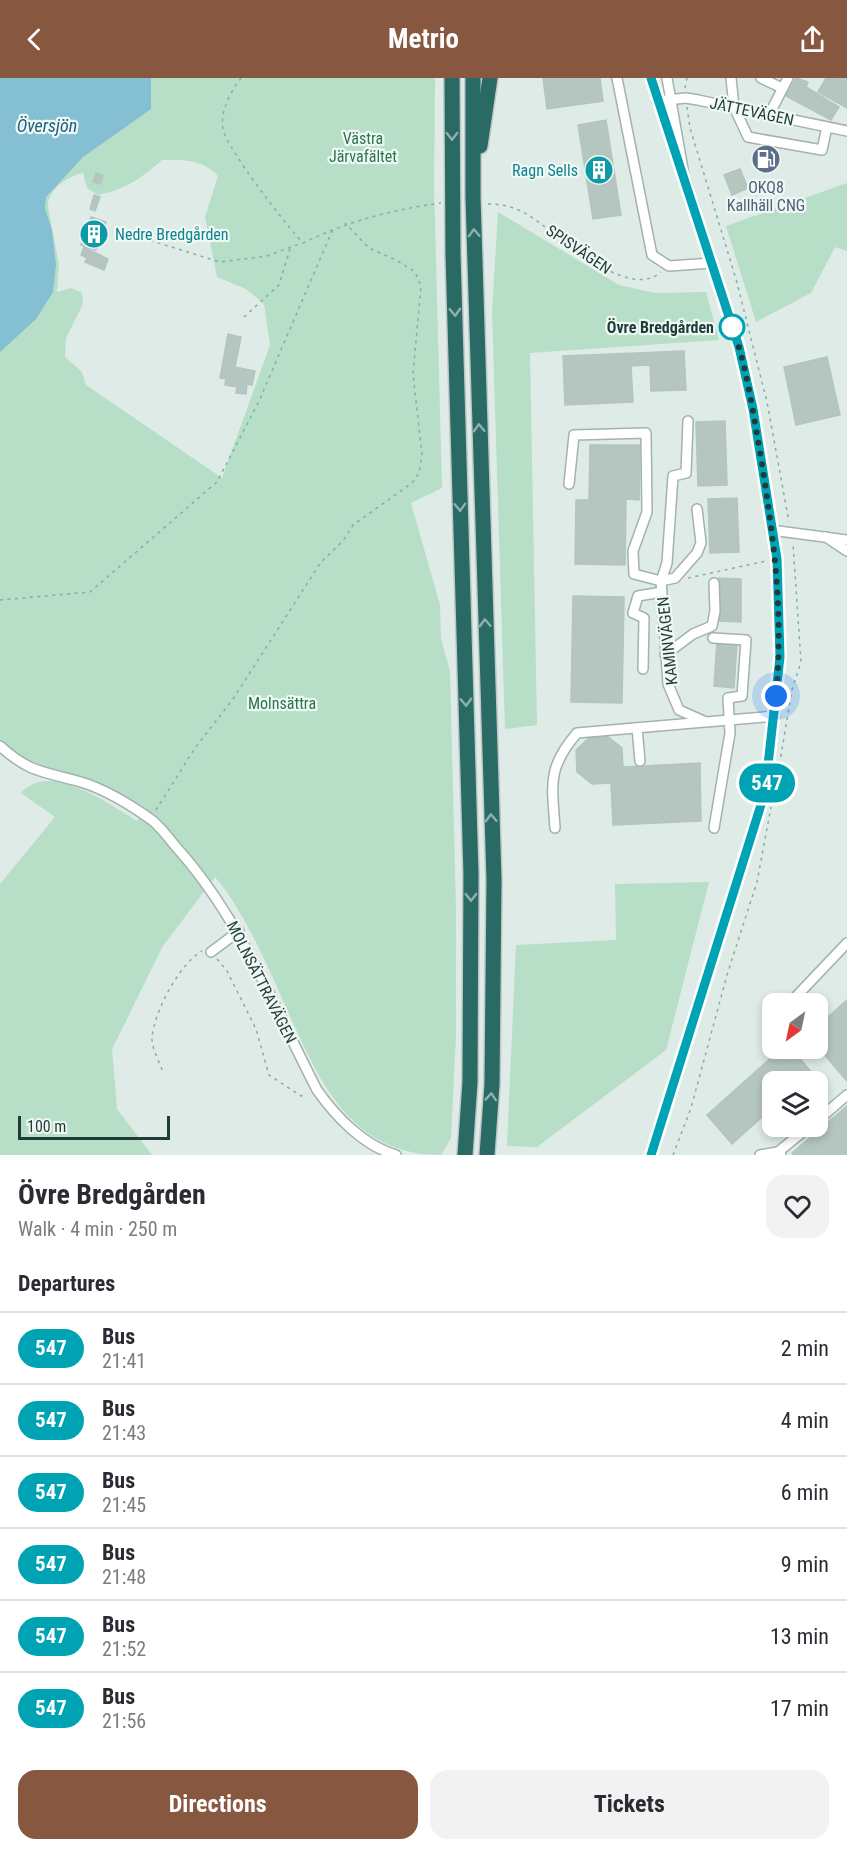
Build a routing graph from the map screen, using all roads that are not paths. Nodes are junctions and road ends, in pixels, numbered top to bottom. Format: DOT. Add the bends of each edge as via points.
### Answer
graph roads {
  1 [pos="452,78"];
  2 [pos="473,78"];
  3 [pos="490,78"];
  4 [pos="651,78"];
  5 [pos="667,78"];
  6 [pos="731,78"];
  7 [pos="761,78"];
  8 [pos="788,78"];
  9 [pos="617,79"];
  10 [pos="782,88"];
  11 [pos="670,98"];
  12 [pos="657,101"];
  13 [pos="734,107"];
  14 [pos="769,115"];
  15 [pos="827,127"];
  16 [pos="847,131"];
  17 [pos="684,175"];
  18 [pos="473,197"];
  19 [pos="712,263"];
  20 [pos="688,421"];
  21 [pos="569,484"];
  22 [pos="697,509"];
  23 [pos="771,530"];
  24 [pos="824,535"];
  25 [pos="847,540"];
  26 [pos="847,551"];
  27 [pos="714,583"];
  28 [pos="661,585"];
  29 [pos="712,638"];
  30 [pos="665,655"];
  31 [pos="643,669"];
  32 [pos="775,716"];
  33 [pos="728,720"];
  34 [pos="706,722"];
  35 [pos="637,728"];
  36 [pos="0,746"];
  37 [pos="640,761"];
  38 [pos="555,828"];
  39 [pos="714,828"];
  40 [pos="239,931"];
  41 [pos="847,943"];
  42 [pos="211,952"];
  43 [pos="799,993"];
  44 [pos="847,1095"];
  45 [pos="828,1111"];
  46 [pos="798,1137"];
  47 [pos="780,1154"];
  48 [pos="396,1155"];
  49 [pos="465,1155"];
  50 [pos="487,1155"];
  51 [pos="651,1155"];
  52 [pos="759,1155"];
  1 -- 49 [label="highway, one-way" via="453,254 471,874 470,1082"];
  2 -- 18 [label="highway"];
  3 -- 18 [label="highway"];
  4 -- 12 [label="street"];
  5 -- 11 [label="street"];
  6 -- 13 [label="street"];
  7 -- 10 [label="street"];
  8 -- 10 [label="street"];
  9 -- 19 [label="street" via="652,255 669,266"];
  10 -- 14 [label="street"];
  11 -- 12 [label="street, JÄTTEVÄGEN"];
  11 -- 13 [label="street, JÄTTEVÄGEN"];
  11 -- 17 [label="street"];
  12 -- 17 [label="street"];
  13 -- 14 [label="street, JÄTTEVÄGEN"];
  13 -- 15 [label="street" via="748,137 822,150"];
  14 -- 15 [label="street, JÄTTEVÄGEN"];
  15 -- 16 [label="street, JÄTTEVÄGEN"];
  17 -- 19 [label="street"];
  50 -- 18 [label="highway, one-way" via="492,1084 494,880"];
  19 -- 23 [label="street" via="739,347"];
  20 -- 28 [label="street, KAMINVÄGEN" via="686,473 673,476 667,563"];
  21 -- 28 [label="street" via="574,435 646,433 647,512 633,551 634,573"];
  22 -- 28 [label="street" via="701,543 697,553 675,578"];
  23 -- 24 [label="street"];
  23 -- 32 [label="street" via="780,604"];
  24 -- 25 [label="street"];
  24 -- 26 [label="street"];
  27 -- 30 [label="street" via="712,626 693,634"];
  28 -- 30 [label="street, KAMINVÄGEN"];
  28 -- 31 [label="street" via="638,596 633,613 644,618"];
  29 -- 33 [label="street" via="746,639 742,696 728,698"];
  30 -- 34 [label="street, KAMINVÄGEN" via="669,684 679,710"];
  32 -- 33 [label="street, KAMINVÄGEN"];
  32 -- 51 [label="street" via="765,792"];
  33 -- 34 [label="street, KAMINVÄGEN"];
  33 -- 39 [label="street" via="730,733"];
  34 -- 35 [label="street"];
  35 -- 37 [label="street"];
  35 -- 38 [label="street" via="577,733 561,752 551,781"];
  36 -- 40 [label="street, MOLNSÄTTRAVÄGEN" via="19,763 43,774 82,782 151,819 200,873"];
  40 -- 42 [label="street"];
  40 -- 48 [label="street, MOLNSÄTTRAVÄGEN" via="317,1090 332,1111 360,1135"];
  41 -- 43 [label="street"];
  44 -- 45 [label="street"];
  46 -- 47 [label="street"];
  47 -- 52 [label="street"];
}
